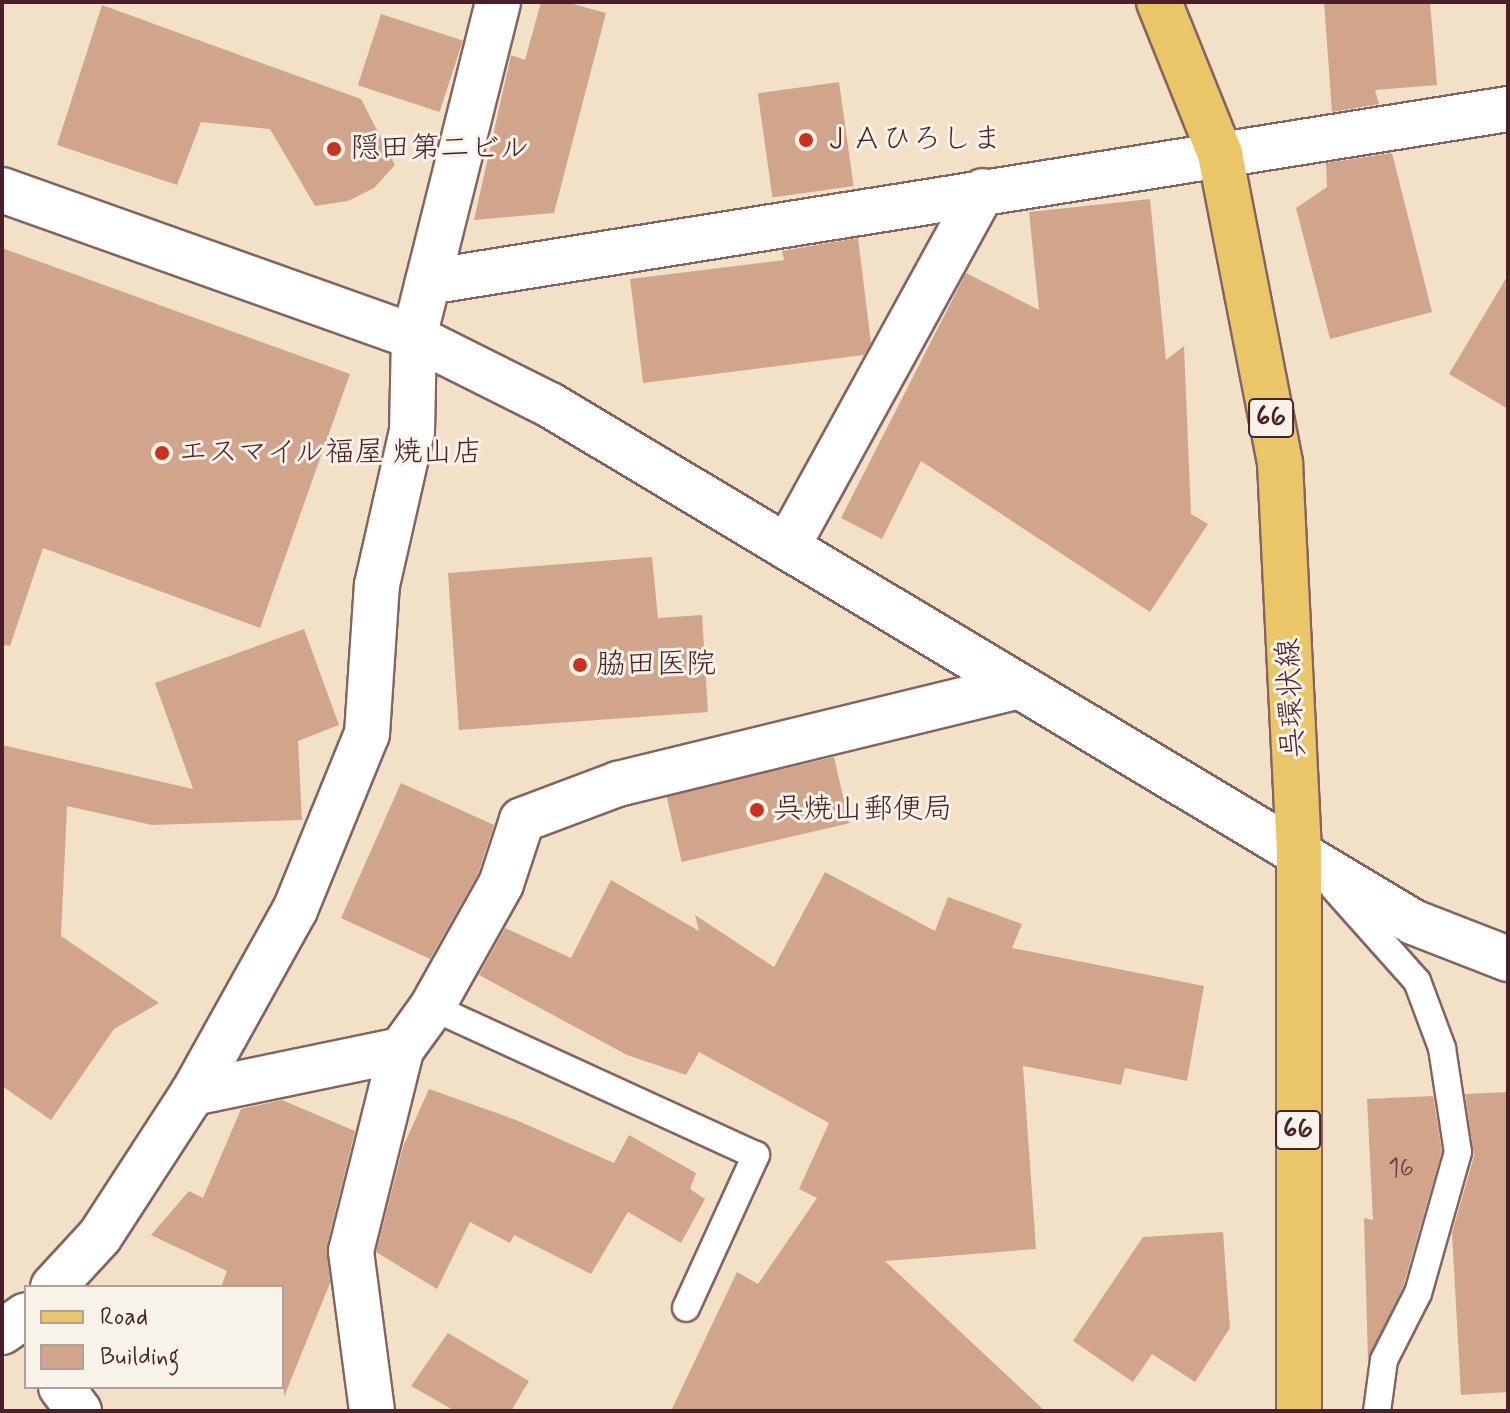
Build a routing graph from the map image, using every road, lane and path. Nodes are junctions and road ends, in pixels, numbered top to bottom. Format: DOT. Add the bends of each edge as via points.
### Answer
graph roads {
  1 [pos="498,2"];
  2 [pos="1159,2"];
  3 [pos="1508,109"];
  4 [pos="1220,154"];
  5 [pos="2,190"];
  6 [pos="983,191"];
  7 [pos="428,282"];
  8 [pos="414,337"];
  9 [pos="787,547"];
  10 [pos="1017,687"];
  11 [pos="1299,850"];
  12 [pos="1508,959"];
  13 [pos="432,1007"];
  14 [pos="401,1050"];
  15 [pos="193,1093"];
  16 [pos="55,1285"];
  17 [pos="686,1308"];
  18 [pos="62,1389"];
  19 [pos="79,1411"];
  20 [pos="372,1411"];
  21 [pos="1299,1411"];
  22 [pos="1377,1411"];
  1 -- 7 [label="street"];
  2 -- 4 [label="main road, 呉環状線 / 66"];
  3 -- 4 [label="street"];
  4 -- 6 [label="street"];
  4 -- 11 [label="main road, 呉環状線 / 66" via="1280,463"];
  5 -- 8 [label="street"];
  6 -- 7 [label="street"];
  6 -- 9 [label="street"];
  7 -- 8 [label="street"];
  8 -- 9 [label="street" via="550,405"];
  8 -- 15 [label="street" via="412,431 377,585 367,734 295,910"];
  9 -- 10 [label="street"];
  10 -- 11 [label="street"];
  10 -- 13 [label="street" via="618,784 522,820 501,884"];
  11 -- 12 [label="street" via="1413,922"];
  11 -- 21 [label="main road, 呉環状線 / 66"];
  11 -- 22 [label="lane" via="1417,981 1442,1048 1458,1152 1418,1293 1384,1360"];
  13 -- 14 [label="street"];
  13 -- 17 [label="lane" via="756,1155"];
  14 -- 15 [label="street"];
  14 -- 20 [label="street" via="351,1251"];
  15 -- 16 [label="street" via="100,1236"];
  18 -- 19 [label="street"];
}
